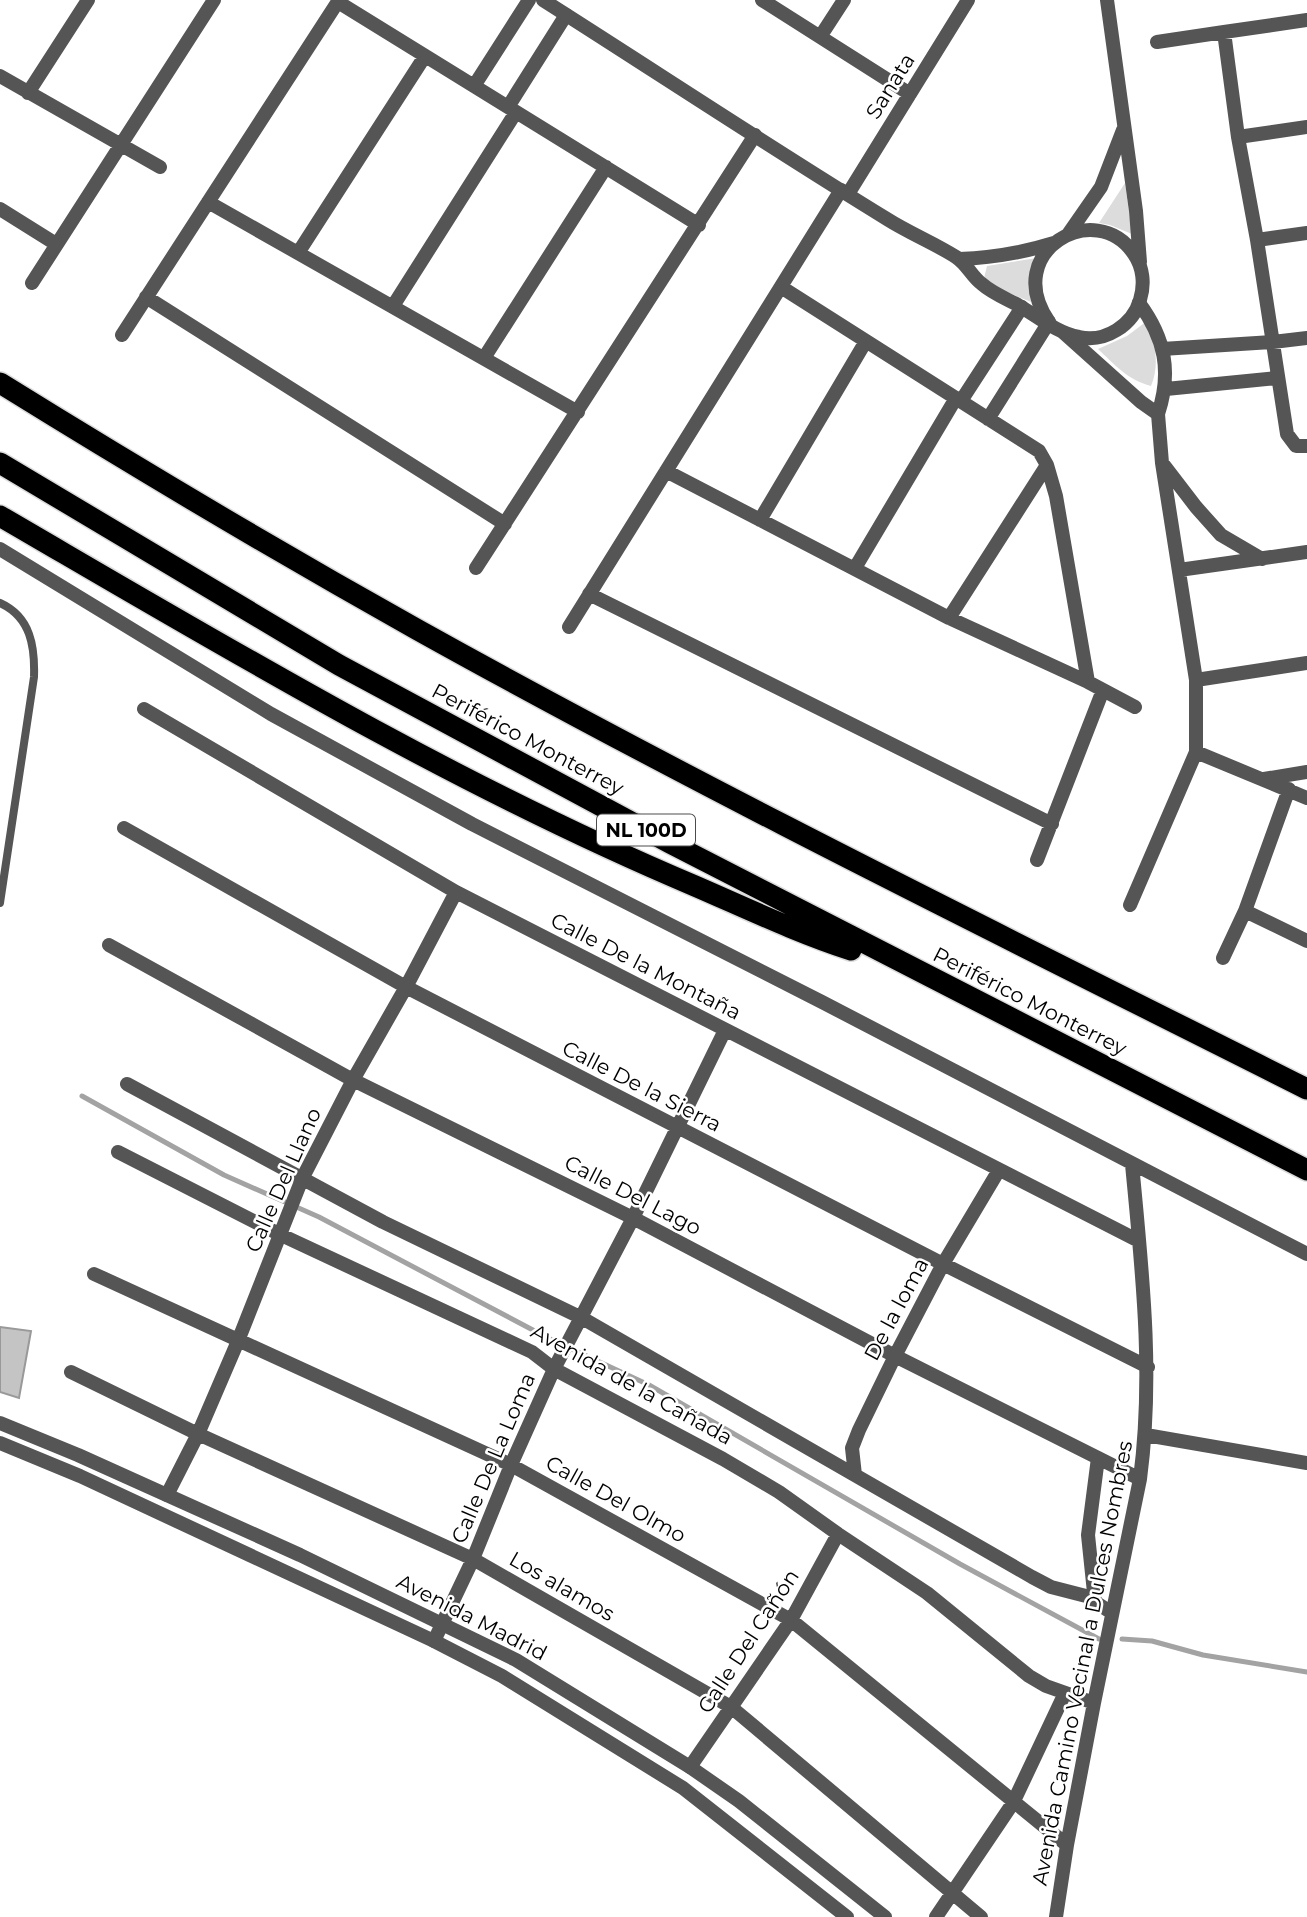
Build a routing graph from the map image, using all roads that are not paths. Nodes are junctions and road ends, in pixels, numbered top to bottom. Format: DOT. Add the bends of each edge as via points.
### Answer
graph roads {
  1 [pos="88,0"];
  2 [pos="214,0"];
  3 [pos="529,0"];
  4 [pos="543,0"];
  5 [pos="762,0"];
  6 [pos="845,0"];
  7 [pos="968,0"];
  8 [pos="1107,0"];
  9 [pos="338,1"];
  10 [pos="566,15"];
  11 [pos="1307,20"];
  12 [pos="1224,32"];
  13 [pos="820,37"];
  14 [pos="1157,42"];
  15 [pos="425,56"];
  16 [pos="0,76"];
  17 [pos="474,86"];
  18 [pos="28,93"];
  19 [pos="910,94"];
  20 [pos="512,110"];
  21 [pos="1307,127"];
  22 [pos="1124,128"];
  23 [pos="755,135"];
  24 [pos="1238,137"];
  25 [pos="121,146"];
  26 [pos="160,167"];
  27 [pos="606,167"];
  28 [pos="844,192"];
  29 [pos="208,202"];
  30 [pos="0,209"];
  31 [pos="699,225"];
  32 [pos="1069,233"];
  33 [pos="1307,233"];
  34 [pos="1257,240"];
  35 [pos="1054,242"];
  36 [pos="56,244"];
  37 [pos="298,253"];
  38 [pos="959,259"];
  39 [pos="1141,270"];
  40 [pos="32,283"];
  41 [pos="781,286"];
  42 [pos="146,297"];
  43 [pos="1139,303"];
  44 [pos="393,306"];
  45 [pos="1022,307"];
  46 [pos="1049,322"];
  47 [pos="1064,333"];
  48 [pos="122,335"];
  49 [pos="1307,338"];
  50 [pos="866,341"];
  51 [pos="1273,342"];
  52 [pos="1162,349"];
  53 [pos="484,358"];
  54 [pos="1278,378"];
  55 [pos="0,383"];
  56 [pos="1166,389"];
  57 [pos="958,400"];
  58 [pos="578,412"];
  59 [pos="1158,414"];
  60 [pos="988,419"];
  61 [pos="1307,446"];
  62 [pos="0,463"];
  63 [pos="1162,463"];
  64 [pos="1047,465"];
  65 [pos="666,471"];
  66 [pos="0,516"];
  67 [pos="760,520"];
  68 [pos="505,524"];
  69 [pos="0,549"];
  70 [pos="1307,552"];
  71 [pos="1262,559"];
  72 [pos="476,568"];
  73 [pos="855,568"];
  74 [pos="1179,570"];
  75 [pos="589,594"];
  76 [pos="0,603"];
  77 [pos="950,618"];
  78 [pos="569,627"];
  79 [pos="1307,663"];
  80 [pos="1196,680"];
  81 [pos="1088,682"];
  82 [pos="1103,690"];
  83 [pos="1135,707"];
  84 [pos="144,709"];
  85 [pos="1196,752"];
  86 [pos="1307,772"];
  87 [pos="1264,779"];
  88 [pos="1289,789"];
  89 [pos="1307,798"];
  90 [pos="1052,824"];
  91 [pos="124,828"];
  92 [pos="1037,860"];
  93 [pos="457,892"];
  94 [pos="0,903"];
  95 [pos="1130,905"];
  96 [pos="1245,911"];
  97 [pos="1307,941"];
  98 [pos="109,945"];
  99 [pos="890,957"];
  100 [pos="1223,958"];
  101 [pos="406,987"];
  102 [pos="725,1030"];
  103 [pos="353,1080"];
  104 [pos="127,1084"];
  105 [pos="1307,1089"];
  106 [pos="678,1128"];
  107 [pos="118,1152"];
  108 [pos="1132,1164"];
  109 [pos="999,1170"];
  110 [pos="1307,1170"];
  111 [pos="300,1183"];
  112 [pos="634,1218"];
  113 [pos="279,1234"];
  114 [pos="1139,1241"];
  115 [pos="1307,1254"];
  116 [pos="943,1264"];
  117 [pos="94,1274"];
  118 [pos="579,1322"];
  119 [pos="238,1341"];
  120 [pos="895,1356"];
  121 [pos="557,1364"];
  122 [pos="1148,1367"];
  123 [pos="71,1372"];
  124 [pos="0,1423"];
  125 [pos="198,1434"];
  126 [pos="1146,1435"];
  127 [pos="0,1443"];
  128 [pos="1098,1458"];
  129 [pos="1307,1463"];
  130 [pos="511,1465"];
  131 [pos="855,1475"];
  132 [pos="1140,1479"];
  133 [pos="167,1495"];
  134 [pos="838,1534"];
  135 [pos="473,1559"];
  136 [pos="1095,1602"];
  137 [pos="1112,1613"];
  138 [pos="791,1620"];
  139 [pos="442,1624"];
  140 [pos="434,1641"];
  141 [pos="1065,1693"];
  142 [pos="1094,1703"];
  143 [pos="731,1707"];
  144 [pos="690,1767"];
  145 [pos="1013,1803"];
  146 [pos="1067,1845"];
  147 [pos="952,1894"];
  148 [pos="847,1917"];
  149 [pos="885,1917"];
  150 [pos="936,1917"];
  151 [pos="981,1917"];
  152 [pos="1056,1917"];
  1 -- 18 [label="street"];
  2 -- 25 [label="street"];
  3 -- 17 [label="street"];
  4 -- 10 [label="street"];
  5 -- 13 [label="street"];
  6 -- 13 [label="street"];
  7 -- 19 [label="street, Sanata"];
  8 -- 22 [label="street"];
  9 -- 15 [label="street"];
  9 -- 29 [label="street"];
  10 -- 20 [label="street"];
  10 -- 23 [label="street"];
  11 -- 12 [label="street"];
  12 -- 14 [label="street"];
  12 -- 24 [label="street"];
  13 -- 19 [label="street"];
  15 -- 17 [label="street"];
  15 -- 37 [label="street"];
  16 -- 18 [label="street"];
  17 -- 20 [label="street"];
  18 -- 25 [label="street"];
  19 -- 28 [label="street, Sanata"];
  20 -- 27 [label="street"];
  20 -- 44 [label="street"];
  21 -- 24 [label="street"];
  22 -- 32 [label="street" via="1101,187"];
  22 -- 39 [label="street"];
  23 -- 28 [label="street"];
  23 -- 31 [label="street"];
  24 -- 34 [label="street"];
  25 -- 26 [label="street"];
  25 -- 36 [label="street"];
  27 -- 31 [label="street"];
  27 -- 53 [label="street"];
  28 -- 38 [label="street"];
  28 -- 41 [label="street, Sanata"];
  29 -- 37 [label="street"];
  29 -- 42 [label="street"];
  30 -- 36 [label="street"];
  31 -- 58 [label="street"];
  32 -- 35 [label="street"];
  32 -- 39 [label="street" via="1096,231 1121,241"];
  33 -- 34 [label="street"];
  34 -- 51 [label="street"];
  35 -- 38 [label="street" via="1013,254"];
  35 -- 46 [label="street" via="1035,273 1039,308"];
  36 -- 40 [label="street"];
  37 -- 44 [label="street"];
  38 -- 45 [label="street" via="982,285"];
  39 -- 43 [label="street"];
  41 -- 50 [label="street"];
  41 -- 65 [label="street, Sanata"];
  42 -- 48 [label="street"];
  42 -- 68 [label="street"];
  43 -- 47 [label="street" via="1129,320 1099,338"];
  43 -- 52 [label="street" via="1155,324"];
  44 -- 53 [label="street"];
  45 -- 46 [label="street"];
  45 -- 57 [label="street"];
  46 -- 47 [label="street"];
  46 -- 60 [label="street"];
  47 -- 59 [label="street"];
  49 -- 51 [label="street"];
  50 -- 57 [label="street"];
  50 -- 67 [label="street"];
  51 -- 52 [label="street"];
  51 -- 54 [label="street"];
  52 -- 56 [label="street"];
  53 -- 58 [label="street"];
  54 -- 56 [label="street"];
  54 -- 61 [label="street" via="1287,434 1296,446"];
  55 -- 105 [label="highway" via="421,631 720,791"];
  56 -- 59 [label="street"];
  57 -- 60 [label="street"];
  57 -- 73 [label="street"];
  58 -- 68 [label="street"];
  59 -- 63 [label="street"];
  60 -- 64 [label="street" via="1039,452"];
  62 -- 99 [label="highway, Periférico Monterrey / NL 100D" via="339,665"];
  63 -- 71 [label="street" via="1221,535"];
  63 -- 74 [label="street"];
  64 -- 77 [label="street"];
  64 -- 81 [label="street"];
  65 -- 67 [label="street"];
  65 -- 75 [label="street, Sanata"];
  66 -- 99 [label="highway" via="343,712 559,826 847,949"];
  67 -- 73 [label="street"];
  68 -- 72 [label="street"];
  69 -- 108 [label="street" via="271,714 471,824"];
  70 -- 71 [label="street"];
  71 -- 74 [label="street"];
  73 -- 77 [label="street"];
  74 -- 80 [label="street"];
  75 -- 78 [label="street, Sanata"];
  75 -- 90 [label="street"];
  76 -- 94 [label="lane" via="22,619 35,654"];
  77 -- 81 [label="street"];
  79 -- 80 [label="street"];
  80 -- 85 [label="street"];
  81 -- 82 [label="street"];
  82 -- 83 [label="street"];
  82 -- 90 [label="street"];
  84 -- 93 [label="street, Calle De la Montaña"];
  85 -- 87 [label="street"];
  85 -- 95 [label="street"];
  86 -- 87 [label="street"];
  87 -- 88 [label="street"];
  88 -- 89 [label="street"];
  88 -- 96 [label="street"];
  90 -- 92 [label="street"];
  91 -- 101 [label="street, Calle De la Sierra"];
  93 -- 101 [label="street, Calle Del Llano"];
  93 -- 102 [label="street, Calle De la Montaña"];
  96 -- 97 [label="street"];
  96 -- 100 [label="street"];
  98 -- 103 [label="street, Calle Del Lago"];
  99 -- 110 [label="highway, Periférico Monterrey / NL 100D"];
  101 -- 103 [label="street, Calle Del Llano"];
  101 -- 106 [label="street, Calle De la Sierra"];
  102 -- 106 [label="street, Calle De La Loma"];
  102 -- 109 [label="street, Calle De la Montaña"];
  103 -- 111 [label="street, Calle Del Llano"];
  103 -- 112 [label="street, Calle Del Lago"];
  104 -- 111 [label="street, Avenida de la Cañada"];
  106 -- 112 [label="street, Calle De La Loma"];
  106 -- 116 [label="street, Calle De la Sierra"];
  107 -- 113 [label="street, Avenida de la Cañada"];
  108 -- 114 [label="street, Avenida Camino Vecinal a Dulces Nombres"];
  108 -- 115 [label="street"];
  109 -- 114 [label="street, Calle De la Montaña"];
  109 -- 116 [label="street, De la loma"];
  111 -- 113 [label="street, Calle Del Llano"];
  111 -- 118 [label="street, Avenida de la Cañada"];
  112 -- 118 [label="street, Calle De La Loma"];
  112 -- 120 [label="street, Calle Del Lago"];
  113 -- 119 [label="street, Calle Del Llano"];
  113 -- 121 [label="street, Avenida de la Cañada"];
  114 -- 122 [label="street, Avenida Camino Vecinal a Dulces Nombres"];
  116 -- 120 [label="street, De la loma"];
  116 -- 122 [label="street, Calle De la Sierra"];
  117 -- 119 [label="street, Calle Del Olmo"];
  118 -- 121 [label="street, Calle De La Loma"];
  118 -- 131 [label="street, Avenida de la Cañada"];
  119 -- 125 [label="street, Calle Del Llano"];
  119 -- 130 [label="street, Calle Del Olmo"];
  120 -- 128 [label="street, Calle Del Lago"];
  120 -- 131 [label="street, De la loma" via="852,1448"];
  121 -- 130 [label="street, Calle De La Loma"];
  121 -- 134 [label="street, Avenida de la Cañada" via="743,1470"];
  122 -- 126 [label="street, Avenida Camino Vecinal a Dulces Nombres"];
  123 -- 125 [label="street, Los alamos"];
  124 -- 133 [label="street, Avenida Madrid"];
  125 -- 133 [label="street, Calle Del Llano"];
  125 -- 135 [label="street, Los alamos"];
  126 -- 129 [label="street"];
  126 -- 132 [label="street, Avenida Camino Vecinal a Dulces Nombres"];
  127 -- 140 [label="street, Avenida Madrid"];
  128 -- 132 [label="street, Calle Del Lago"];
  128 -- 136 [label="street" via="1088,1535"];
  130 -- 135 [label="street, Calle De La Loma"];
  130 -- 138 [label="street, Calle Del Olmo"];
  131 -- 136 [label="street, Avenida de la Cañada" via="1031,1577"];
  132 -- 137 [label="street, Avenida Camino Vecinal a Dulces Nombres"];
  133 -- 139 [label="street, Avenida Madrid"];
  134 -- 138 [label="street, Calle Del Cañón"];
  134 -- 141 [label="street, Avenida de la Cañada" via="927,1593 1028,1676"];
  135 -- 139 [label="street, Calle De La Loma"];
  135 -- 143 [label="street, Los alamos"];
  136 -- 137 [label="street, Avenida de la Cañada"];
  137 -- 142 [label="street, Avenida Camino Vecinal a Dulces Nombres"];
  138 -- 143 [label="street, Calle Del Cañón"];
  138 -- 145 [label="street, Calle Del Olmo"];
  139 -- 140 [label="street, Calle De La Loma"];
  139 -- 144 [label="street, Avenida Madrid" via="516,1660"];
  140 -- 148 [label="street, Avenida Madrid" via="502,1676 683,1787"];
  141 -- 142 [label="street, Avenida de la Cañada"];
  141 -- 145 [label="street"];
  142 -- 146 [label="street, Avenida Camino Vecinal a Dulces Nombres"];
  143 -- 144 [label="street, Calle Del Cañón"];
  143 -- 147 [label="street, Los alamos"];
  144 -- 149 [label="street, Avenida Madrid"];
  145 -- 146 [label="street, Calle Del Olmo"];
  145 -- 147 [label="street"];
  146 -- 152 [label="street, Avenida Camino Vecinal a Dulces Nombres"];
  147 -- 150 [label="street"];
  147 -- 151 [label="street, Los alamos"];
}
